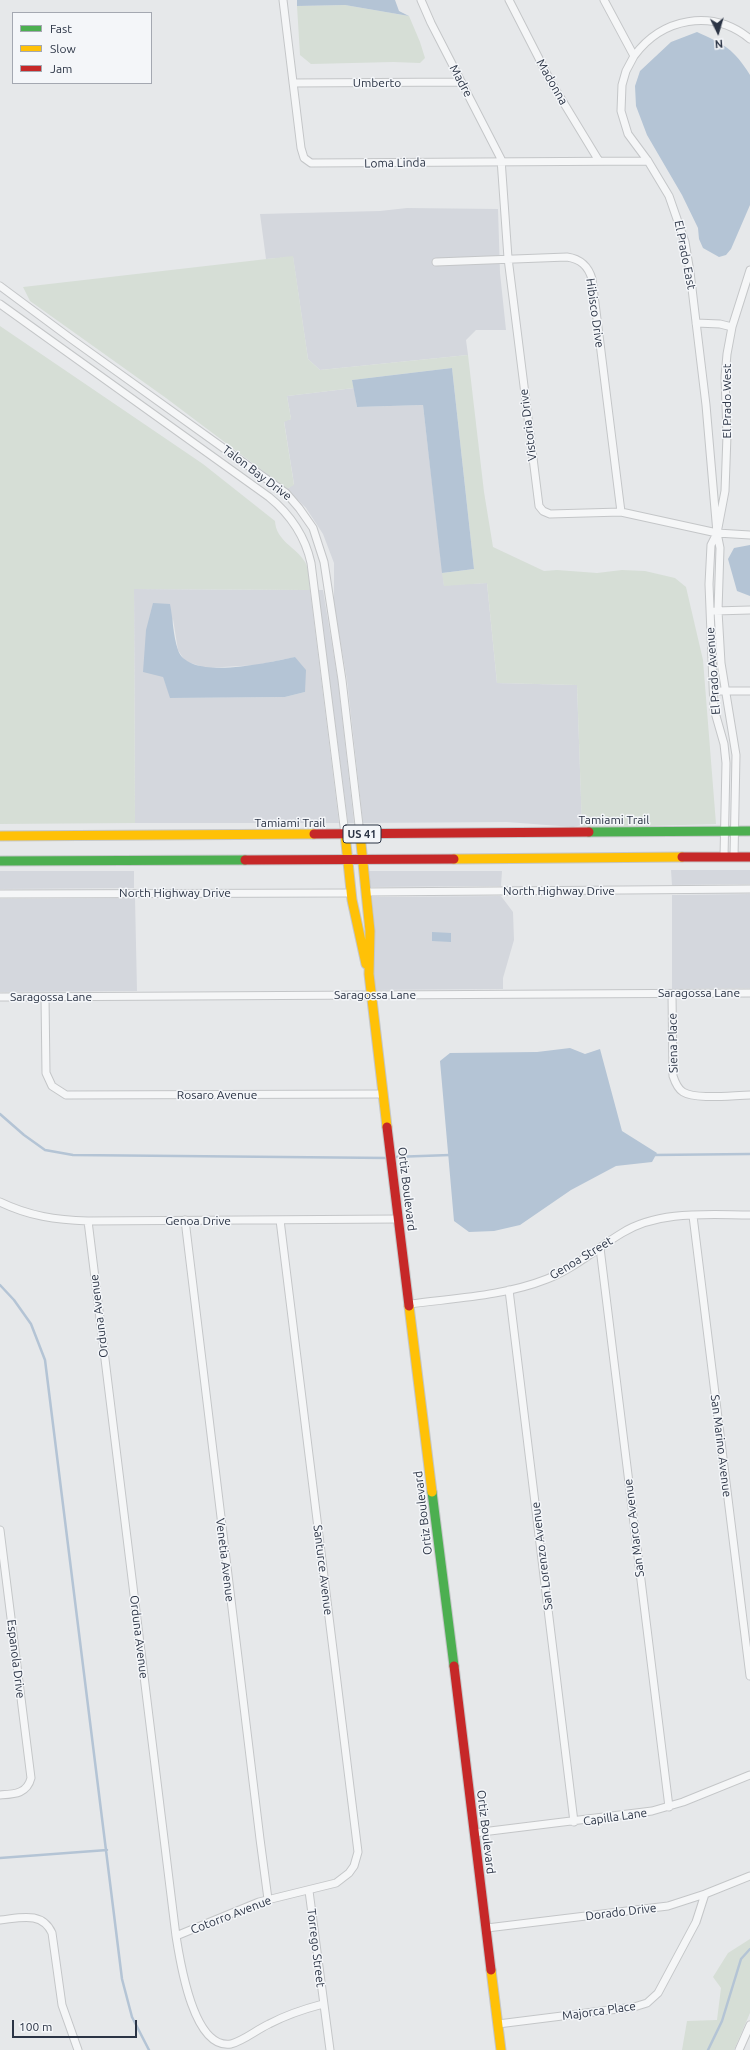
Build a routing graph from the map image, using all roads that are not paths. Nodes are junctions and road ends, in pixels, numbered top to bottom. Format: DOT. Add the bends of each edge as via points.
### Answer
graph roads {
  1 [pos="283,0"];
  2 [pos="421,0"];
  3 [pos="510,0"];
  4 [pos="604,0"];
  5 [pos="750,39"];
  6 [pos="634,56"];
  7 [pos="461,82"];
  8 [pos="293,83"];
  9 [pos="599,161"];
  10 [pos="648,161"];
  11 [pos="501,162"];
  12 [pos="508,258"];
  13 [pos="436,262"];
  14 [pos="750,270"];
  15 [pos="0,286"];
  16 [pos="0,304"];
  17 [pos="696,323"];
  18 [pos="732,326"];
  19 [pos="621,512"];
  20 [pos="717,533"];
  21 [pos="750,534"];
  22 [pos="750,610"];
  23 [pos="709,611"];
  24 [pos="718,611"];
  25 [pos="750,690"];
  26 [pos="713,691"];
  27 [pos="724,691"];
  28 [pos="736,749"];
  29 [pos="725,750"];
  30 [pos="724,832"];
  31 [pos="735,832"];
  32 [pos="750,832"];
  33 [pos="345,834"];
  34 [pos="360,834"];
  35 [pos="0,836"];
  36 [pos="724,857"];
  37 [pos="734,857"];
  38 [pos="750,857"];
  39 [pos="347,859"];
  40 [pos="362,859"];
  41 [pos="0,861"];
  42 [pos="750,889"];
  43 [pos="367,892"];
  44 [pos="350,893"];
  45 [pos="0,894"];
  46 [pos="369,974"];
  47 [pos="750,993"];
  48 [pos="672,994"];
  49 [pos="371,995"];
  50 [pos="0,997"];
  51 [pos="46,997"];
  52 [pos="383,1094"];
  53 [pos="750,1095"];
  54 [pos="0,1202"];
  55 [pos="750,1215"];
  56 [pos="693,1216"];
  57 [pos="185,1220"];
  58 [pos="280,1220"];
  59 [pos="399,1220"];
  60 [pos="88,1221"];
  61 [pos="600,1248"];
  62 [pos="509,1290"];
  63 [pos="410,1304"];
  64 [pos="0,1530"];
  65 [pos="2,1566"];
  66 [pos="750,1676"];
  67 [pos="750,1775"];
  68 [pos="0,1795"];
  69 [pos="669,1807"];
  70 [pos="574,1822"];
  71 [pos="474,1833"];
  72 [pos="750,1876"];
  73 [pos="308,1891"];
  74 [pos="704,1894"];
  75 [pos="268,1899"];
  76 [pos="0,1920"];
  77 [pos="487,1928"];
  78 [pos="176,1936"];
  79 [pos="323,2004"];
  80 [pos="498,2024"];
  81 [pos="750,2026"];
  82 [pos="78,2050"];
  83 [pos="330,2050"];
  84 [pos="501,2050"];
  85 [pos="740,2050"];
  1 -- 8 [label="street, Loma Linda"];
  2 -- 7 [label="street, Madre"];
  3 -- 9 [label="street, Madonna" via="540,61"];
  4 -- 6 [label="street"];
  5 -- 6 [label="street" via="717,23 684,22 663,29 652,36"];
  6 -- 10 [label="street, El Prado East" via="622,85 621,111 628,134"];
  7 -- 8 [label="street, Umberto"];
  7 -- 11 [label="street, Madre" via="498,151"];
  8 -- 11 [label="street, Loma Linda" via="301,150 304,158 311,163"];
  9 -- 10 [label="street, Loma Linda"];
  9 -- 11 [label="street, Loma Linda"];
  10 -- 17 [label="street, El Prado East" via="669,196 681,228 690,272"];
  11 -- 12 [label="street, Vistoria Drive"];
  12 -- 13 [label="street, Hibisco Drive"];
  12 -- 19 [label="street, Hibisco Drive" via="571,258 580,261 589,270"];
  12 -- 19 [label="street, Vistoria Drive" via="539,506 550,514"];
  14 -- 18 [label="street, El Prado West"];
  15 -- 34 [label="street, Talon Bay Drive" via="280,489 304,514 316,536 324,562 342,680"];
  16 -- 33 [label="street, Talon Bay Drive" via="269,497 292,520 306,546 310,563"];
  17 -- 18 [label="street"];
  17 -- 20 [label="street, El Prado East"];
  18 -- 20 [label="street, El Prado West" via="725,377 725,491"];
  19 -- 20 [label="street, Vistoria Drive"];
  20 -- 21 [label="street, Vistoria Drive"];
  20 -- 23 [label="street, El Prado Avenue" via="711,545"];
  20 -- 24 [label="street, El Prado East" via="720,548"];
  22 -- 24 [label="street"];
  23 -- 24 [label="street"];
  23 -- 26 [label="street, El Prado Avenue"];
  24 -- 27 [label="street, El Prado East"];
  25 -- 27 [label="street"];
  26 -- 27 [label="street"];
  26 -- 29 [label="street, El Prado Avenue" via="715,716"];
  27 -- 28 [label="street, El Prado East"];
  28 -- 29 [label="street"];
  28 -- 31 [label="street, El Prado East"];
  29 -- 30 [label="street, El Prado Avenue"];
  30 -- 31 [label="main road, US 41"];
  30 -- 34 [label="main road, Tamiami Trail / US 41"];
  30 -- 36 [label="street, El Prado Avenue"];
  31 -- 32 [label="main road, US 41"];
  31 -- 37 [label="street, El Prado East"];
  33 -- 34 [label="main road, Tamiami Trail / US 41"];
  33 -- 35 [label="main road, Tamiami Trail / US 41"];
  33 -- 39 [label="main road, Ortiz Boulevard"];
  34 -- 40 [label="main road, Ortiz Boulevard"];
  36 -- 37 [label="main road, US 41"];
  36 -- 40 [label="main road, US 41"];
  37 -- 38 [label="main road, US 41"];
  39 -- 40 [label="main road, US 41"];
  39 -- 41 [label="main road, US 41"];
  39 -- 44 [label="main road, Ortiz Boulevard"];
  40 -- 43 [label="main road, Ortiz Boulevard"];
  42 -- 43 [label="street, North Highway Drive"];
  43 -- 46 [label="main road, Ortiz Boulevard" via="370,931"];
  44 -- 45 [label="street, North Highway Drive"];
  44 -- 46 [label="main road, Ortiz Boulevard"];
  46 -- 49 [label="main road, Ortiz Boulevard"];
  47 -- 48 [label="street, Saragossa Lane"];
  48 -- 49 [label="street, Saragossa Lane"];
  48 -- 53 [label="street, Siena Place" via="673,1076 680,1090 694,1096"];
  49 -- 51 [label="street, Saragossa Lane"];
  49 -- 52 [label="main road, Ortiz Boulevard"];
  50 -- 51 [label="street, Saragossa Lane"];
  51 -- 52 [label="street, Rosaro Avenue" via="46,1070 52,1086 60,1092 74,1095"];
  52 -- 59 [label="main road, Ortiz Boulevard"];
  54 -- 60 [label="street, Genoa Drive" via="42,1217"];
  55 -- 56 [label="street, Genoa Street"];
  56 -- 61 [label="street, Genoa Street" via="661,1218 643,1223 622,1232"];
  56 -- 66 [label="street, San Marino Avenue"];
  57 -- 58 [label="street, Genoa Drive"];
  57 -- 60 [label="street, Genoa Drive"];
  57 -- 75 [label="street, Venetia Avenue"];
  58 -- 59 [label="street, Genoa Drive"];
  58 -- 73 [label="street, Santurce Avenue" via="357,1845 354,1866 343,1878 336,1883"];
  59 -- 63 [label="main road, Ortiz Boulevard"];
  60 -- 78 [label="street, Orduna Avenue"];
  61 -- 62 [label="street, Genoa Street" via="559,1274"];
  61 -- 69 [label="street, San Marco Avenue"];
  62 -- 63 [label="street, Genoa Street"];
  62 -- 70 [label="street, San Lorenzo Avenue"];
  63 -- 71 [label="main road, Ortiz Boulevard"];
  64 -- 65 [label="street, Espanola Drive"];
  65 -- 68 [label="street, Espanola Drive" via="31,1778 28,1787 18,1793"];
  67 -- 69 [label="street, Capilla Lane"];
  69 -- 70 [label="street, Capilla Lane"];
  70 -- 71 [label="street, Capilla Lane"];
  71 -- 77 [label="main road, Ortiz Boulevard"];
  72 -- 74 [label="street, Dorado Drive"];
  73 -- 75 [label="street, Cotorro Avenue"];
  73 -- 79 [label="street, Torrego Street"];
  74 -- 77 [label="street, Dorado Drive" via="653,1908"];
  74 -- 80 [label="street, Majorca Place" via="699,1916 681,1952 658,1993 647,2003 634,2007"];
  75 -- 78 [label="street, Cotorro Avenue"];
  76 -- 82 [label="street" via="38,1918 49,1926 62,2005"];
  77 -- 80 [label="main road, Ortiz Boulevard"];
  78 -- 79 [label="street, Orduna Avenue" via="180,1966 195,2013 204,2030 218,2042 239,2042 286,2015"];
  79 -- 83 [label="street"];
  80 -- 84 [label="main road, Ortiz Boulevard"];
  81 -- 85 [label="street"];
}
